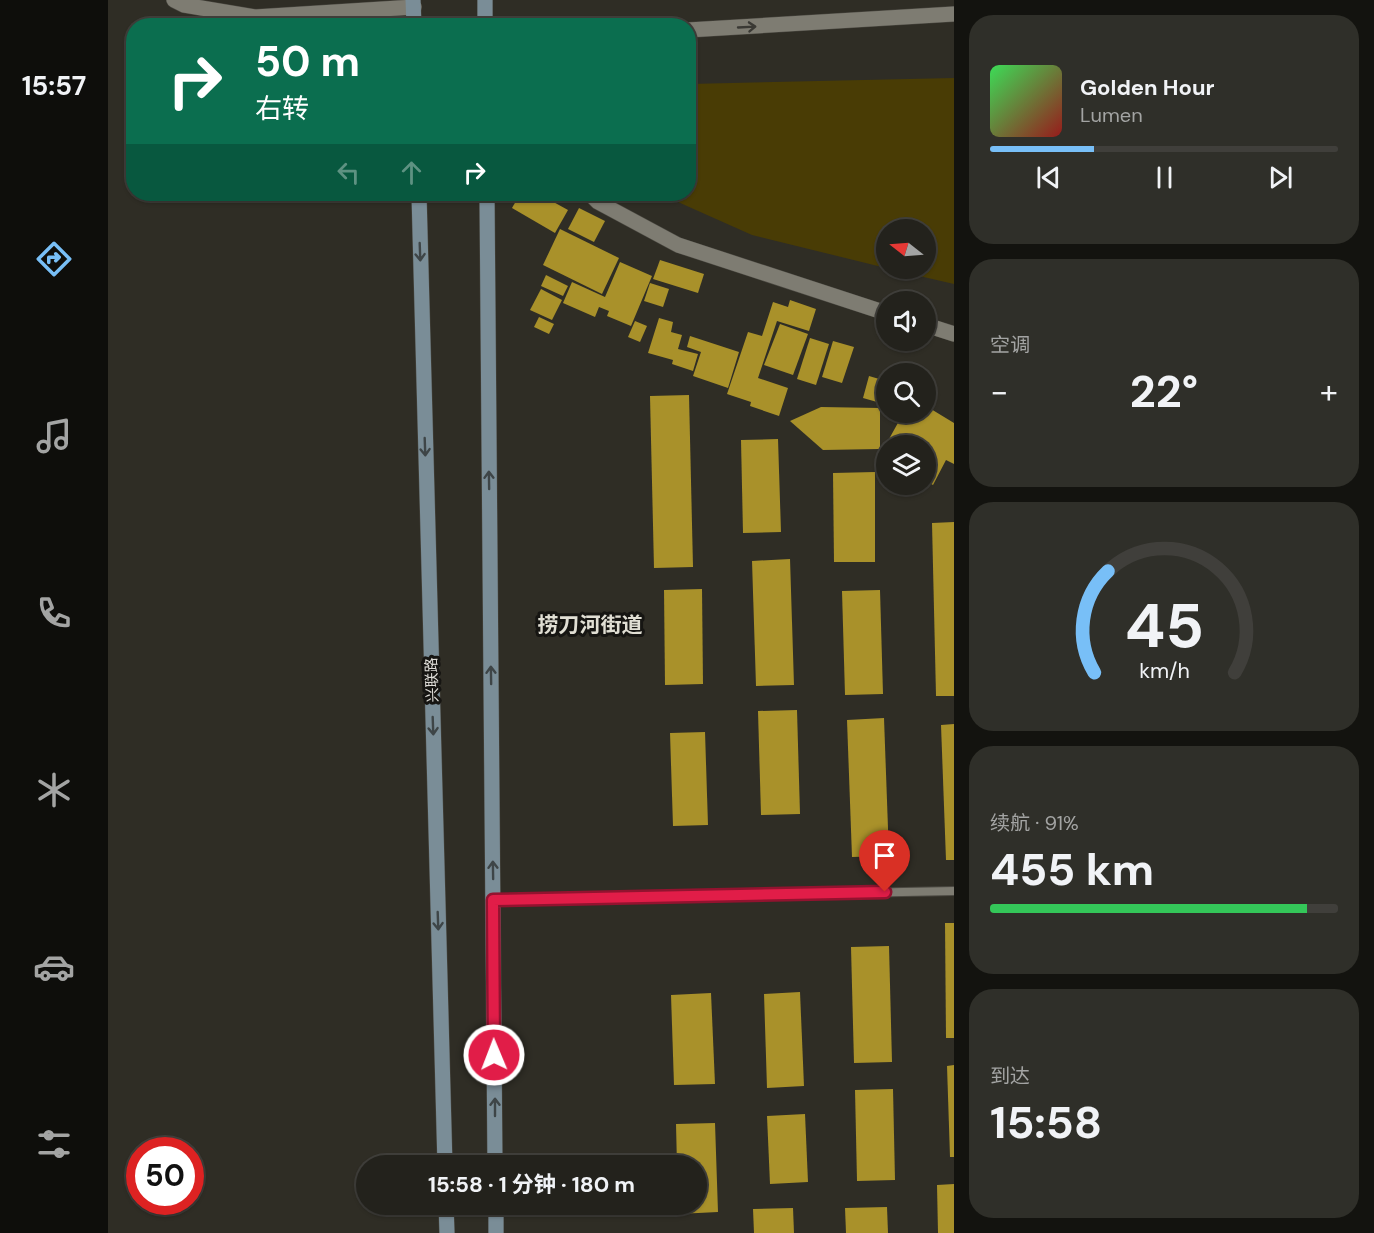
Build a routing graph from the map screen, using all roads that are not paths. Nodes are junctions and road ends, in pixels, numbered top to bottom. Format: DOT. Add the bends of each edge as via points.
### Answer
graph roads {
  1 [pos="174,0"];
  2 [pos="485,0"];
  3 [pos="414,3"];
  4 [pos="954,14"];
  5 [pos="485,18"];
  6 [pos="696,30"];
  7 [pos="418,201"];
  8 [pos="487,201"];
  9 [pos="597,201"];
  10 [pos="876,310"];
  11 [pos="936,328"];
  12 [pos="954,334"];
  13 [pos="954,891"];
  14 [pos="493,900"];
  15 [pos="445,1155"];
  16 [pos="495,1155"];
  17 [pos="446,1215"];
  18 [pos="496,1215"];
  19 [pos="447,1233"];
  20 [pos="496,1233"];
  1 -- 3 [label="street" via="255,17"];
  2 -- 5 [label="main road"];
  6 -- 4 [label="street, one-way"];
  7 -- 15 [label="main road, 兴联路, one-way"];
  14 -- 8 [label="main road, one-way"];
  9 -- 10 [label="street" via="678,245"];
  11 -- 12 [label="street"];
  13 -- 14 [label="lane"];
  16 -- 14 [label="main road, one-way"];
  17 -- 19 [label="main road"];
  18 -- 20 [label="main road"];
}
